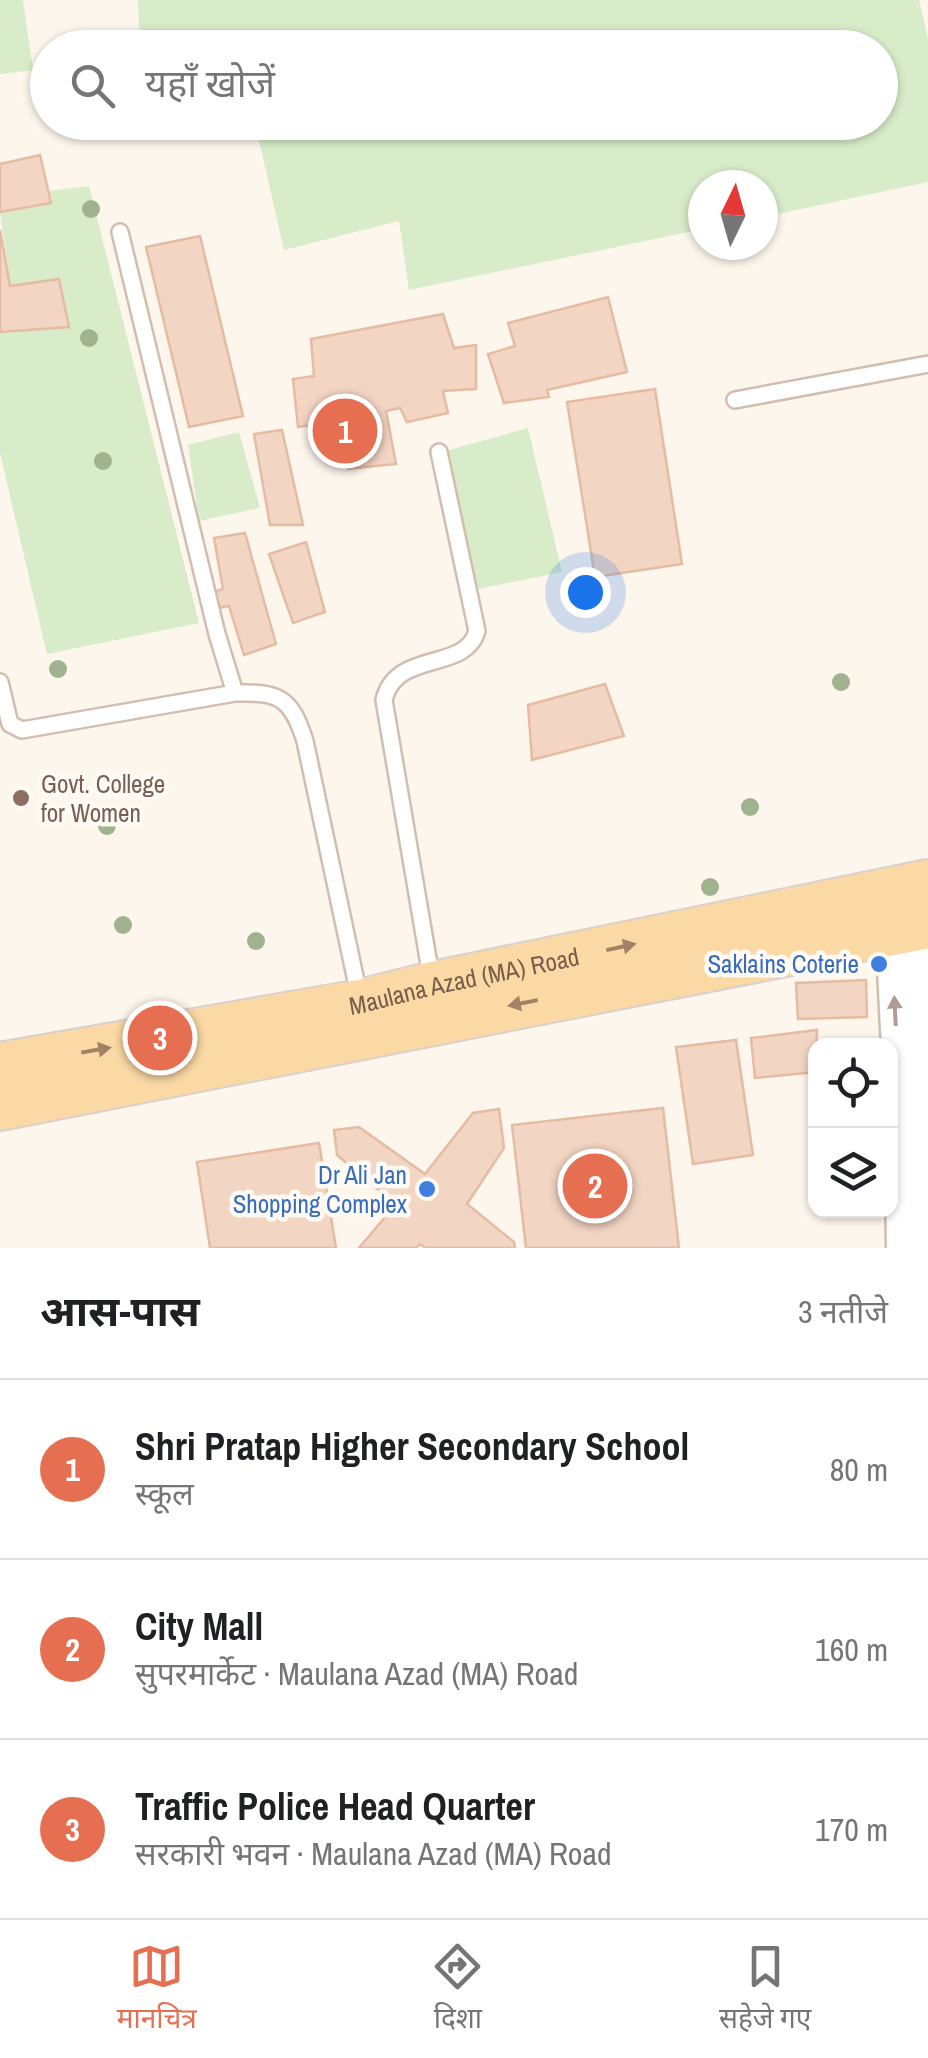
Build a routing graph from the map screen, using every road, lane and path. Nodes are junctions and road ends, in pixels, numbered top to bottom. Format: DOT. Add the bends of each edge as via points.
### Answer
graph roads {
  1 [pos="120,232"];
  2 [pos="928,364"];
  3 [pos="734,400"];
  4 [pos="439,452"];
  5 [pos="0,682"];
  6 [pos="235,693"];
  7 [pos="916,916"];
  8 [pos="433,986"];
  9 [pos="361,1004"];
  10 [pos="0,1067"];
  11 [pos="0,1106"];
  12 [pos="902,1248"];
  13 [pos="927,1248"];
  1 -- 6 [label="lane"];
  2 -- 3 [label="lane"];
  4 -- 8 [label="lane" via="477,631 460,652 399,674 384,700"];
  5 -- 6 [label="lane" via="10,724 22,730"];
  6 -- 9 [label="lane" via="282,698 300,727"];
  8 -- 7 [label="main road, Maulana Azad (MA) Road, one-way"];
  7 -- 11 [label="main road, Maulana Azad (MA) Road, one-way"];
  12 -- 7 [label="street, one-way" via="900,1106"];
  7 -- 13 [label="street"];
  8 -- 9 [label="main road, Maulana Azad (MA) Road"];
  10 -- 9 [label="main road, Maulana Azad (MA) Road, one-way"];
}
